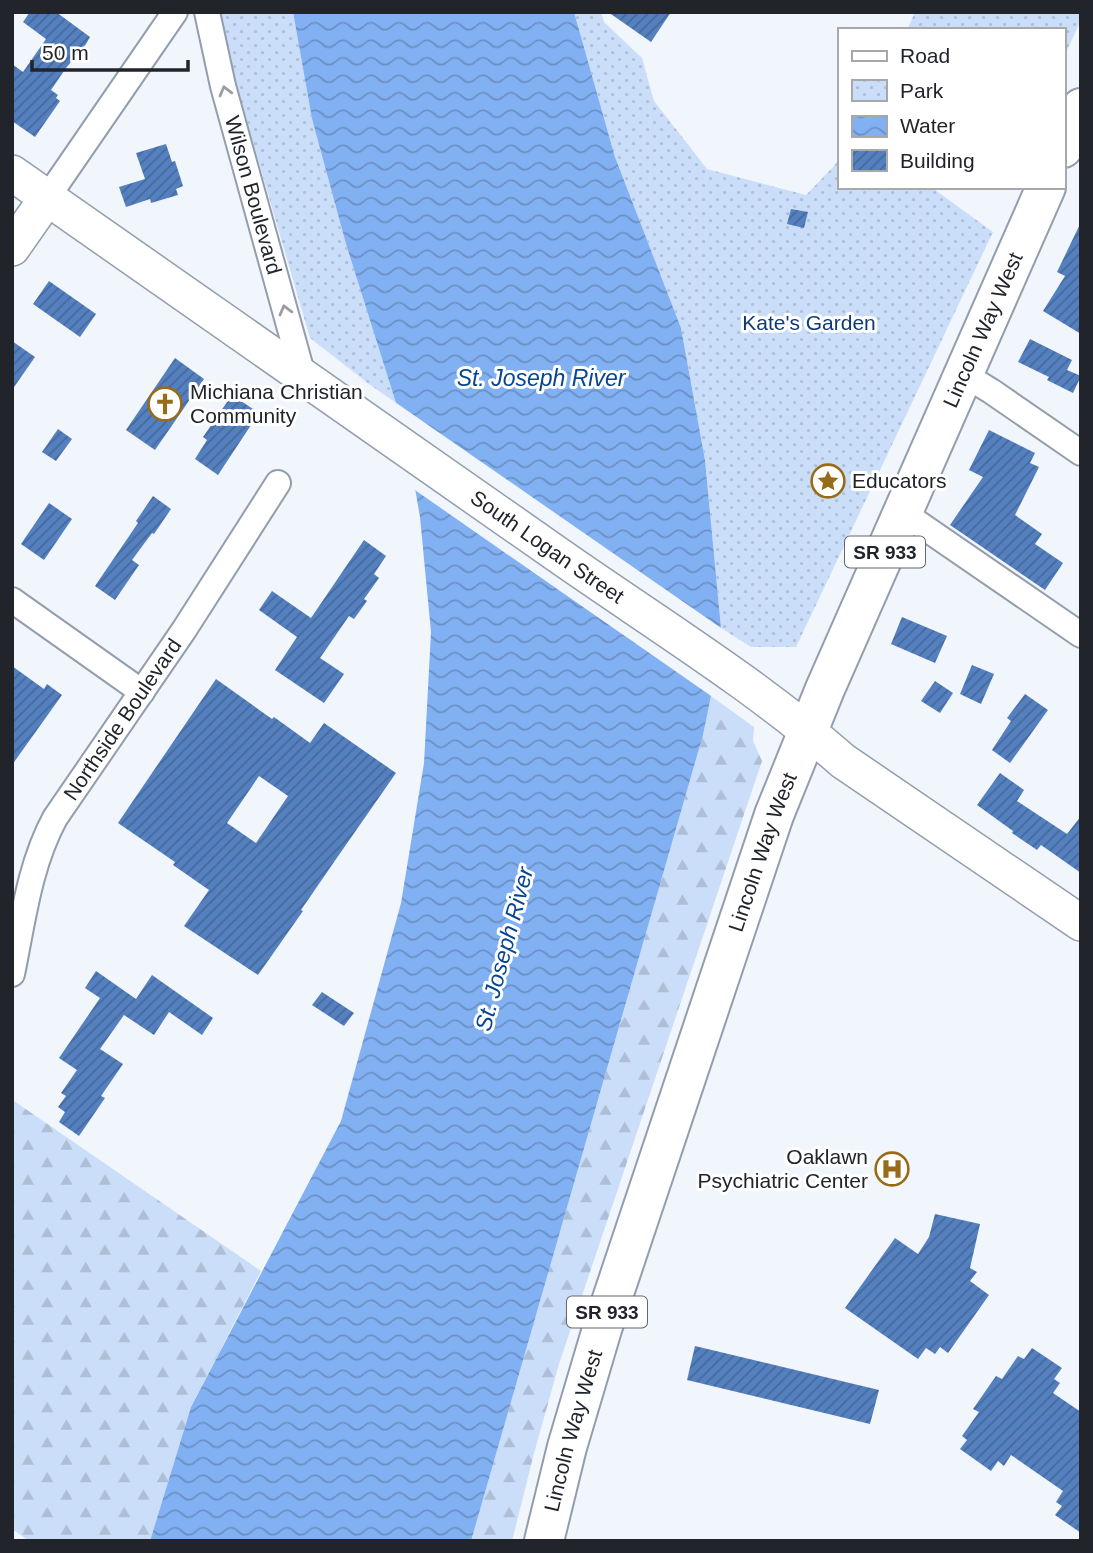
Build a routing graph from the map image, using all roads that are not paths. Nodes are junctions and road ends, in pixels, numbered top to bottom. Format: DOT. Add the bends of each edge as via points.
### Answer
graph roads {
  1 [pos="175,12"];
  2 [pos="207,12"];
  3 [pos="1081,108"];
  4 [pos="1065,144"];
  5 [pos="12,173"];
  6 [pos="1045,189"];
  7 [pos="47,198"];
  8 [pos="12,248"];
  9 [pos="964,374"];
  10 [pos="303,376"];
  11 [pos="1081,453"];
  12 [pos="278,483"];
  13 [pos="902,512"];
  14 [pos="12,600"];
  15 [pos="1081,635"];
  16 [pos="142,691"];
  17 [pos="807,730"];
  18 [pos="1081,922"];
  19 [pos="12,974"];
  20 [pos="544,1541"];
  1 -- 7 [label="street"];
  10 -- 2 [label="street, Wilson Boulevard, one-way"];
  3 -- 4 [label="main road"];
  5 -- 7 [label="street, South Logan Street"];
  6 -- 9 [label="main road, Lincoln Way West / SR 933"];
  7 -- 8 [label="street"];
  7 -- 10 [label="street, South Logan Street"];
  9 -- 11 [label="street"];
  9 -- 13 [label="main road, Lincoln Way West / SR 933"];
  10 -- 17 [label="street, South Logan Street"];
  12 -- 16 [label="street, Northside Boulevard"];
  13 -- 15 [label="street"];
  13 -- 17 [label="main road, Lincoln Way West / SR 933"];
  14 -- 16 [label="street"];
  16 -- 19 [label="street, Northside Boulevard" via="46,834 32,872"];
  17 -- 18 [label="street, South Logan Street" via="842,761"];
  17 -- 20 [label="main road, Lincoln Way West / SR 933" via="774,815 602,1329 566,1447"];
}
